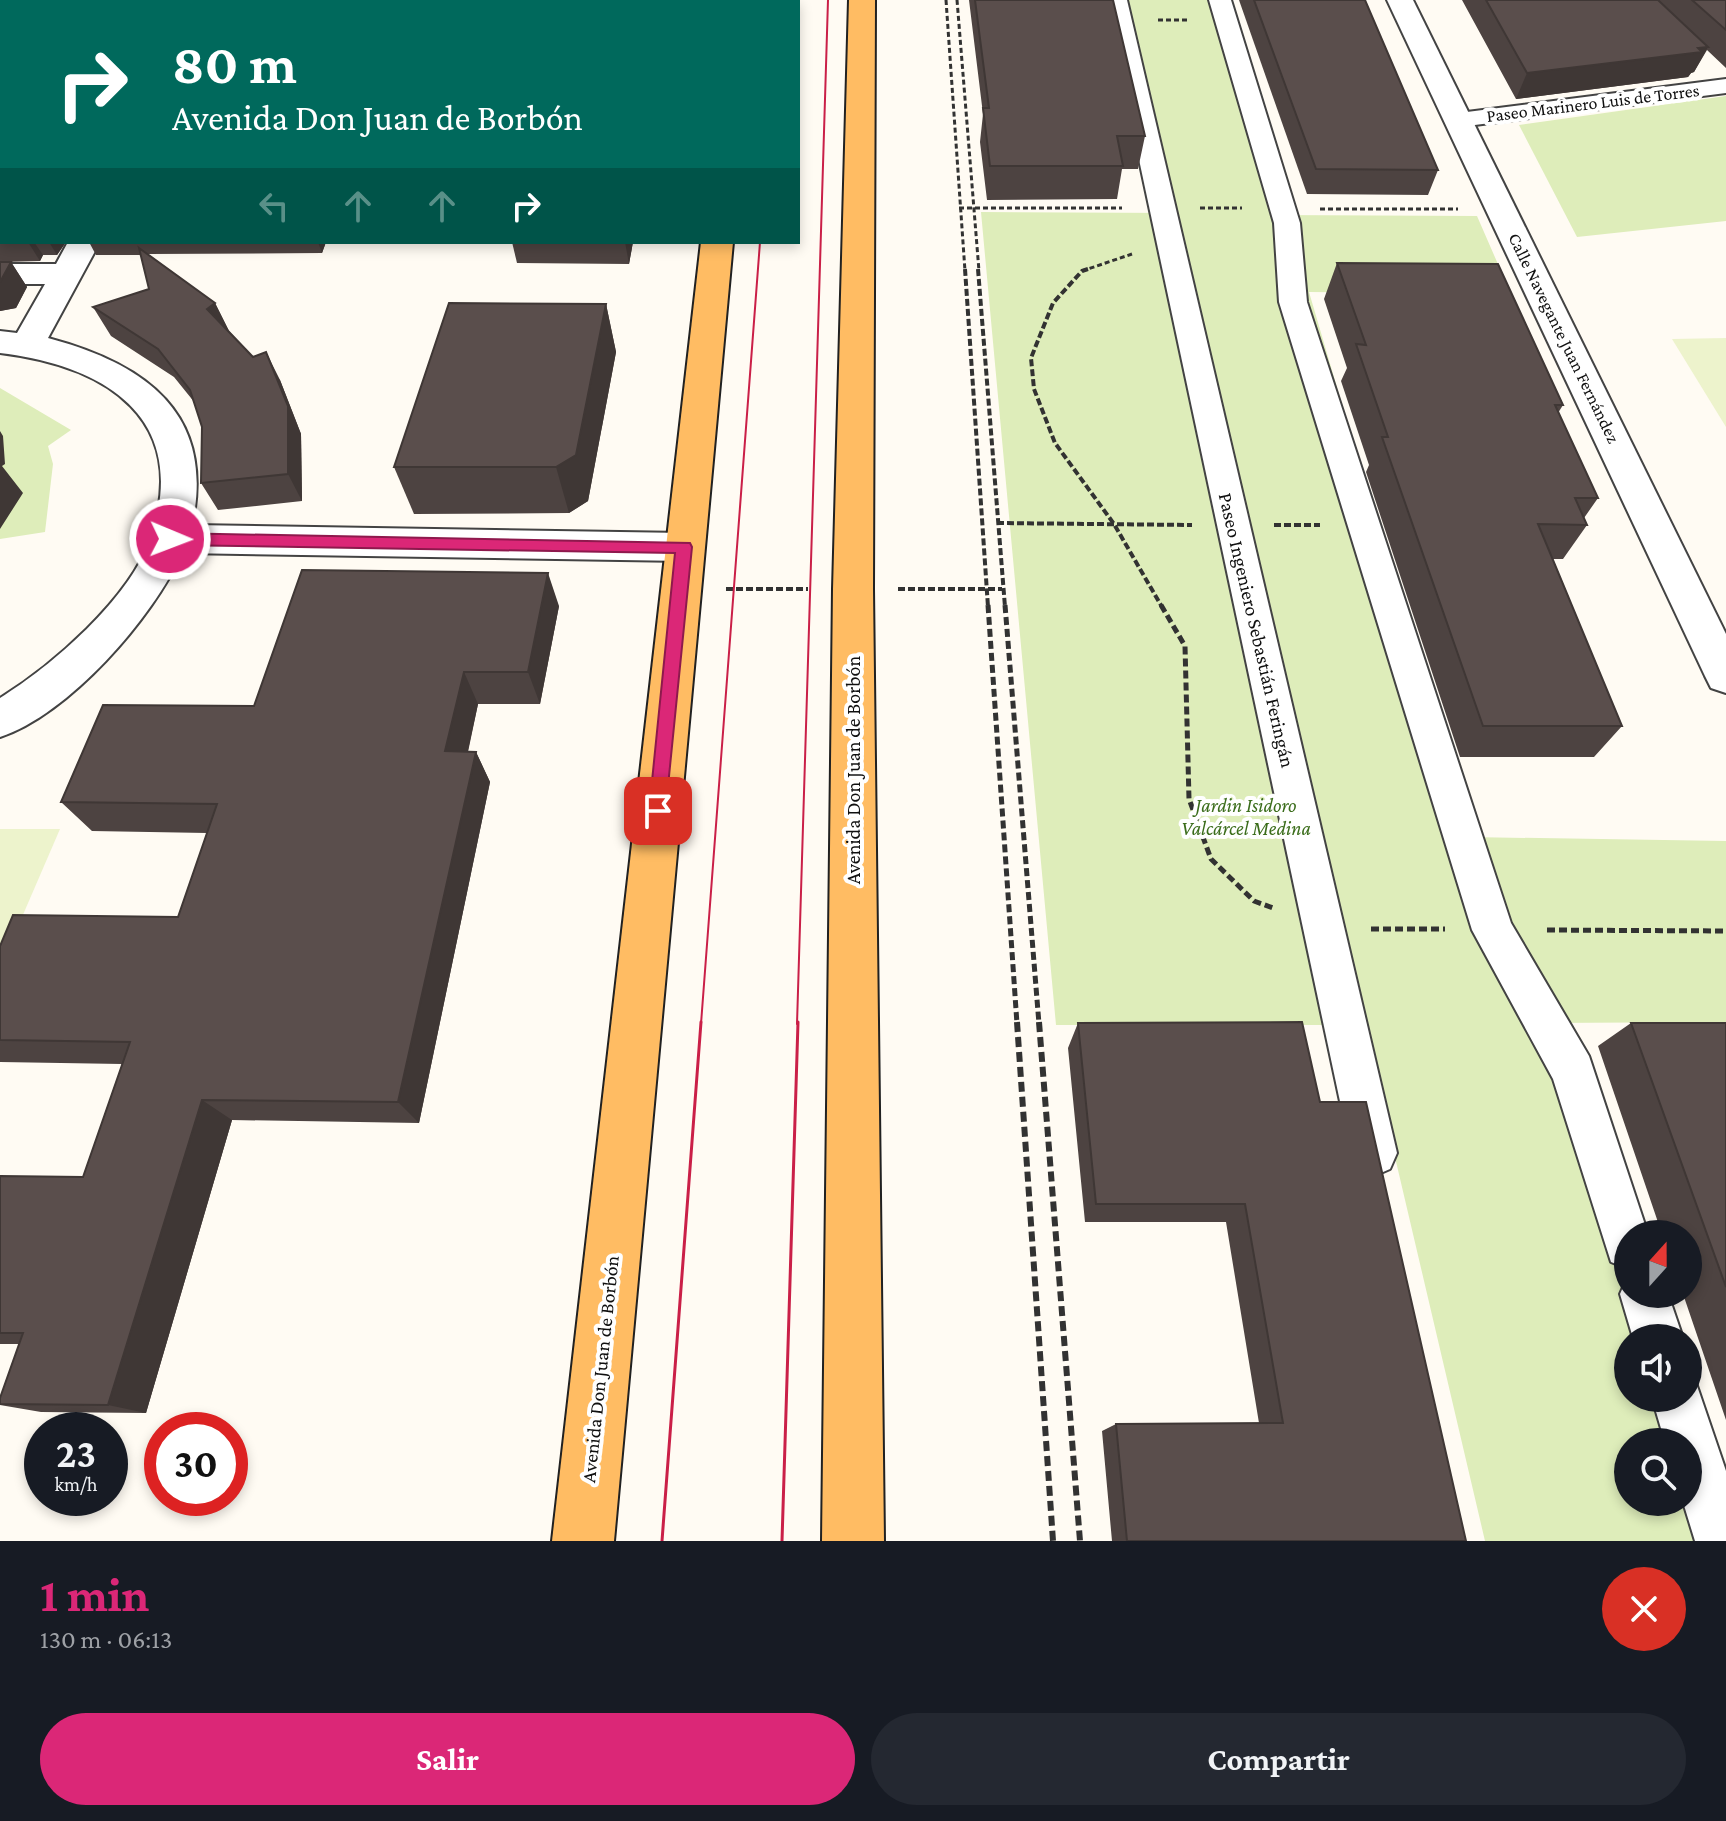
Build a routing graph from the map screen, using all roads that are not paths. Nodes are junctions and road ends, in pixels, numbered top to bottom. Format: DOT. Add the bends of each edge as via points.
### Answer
graph roads {
  1 [pos="862,0"];
  2 [pos="1400,0"];
  3 [pos="1119,10"];
  4 [pos="1223,10"];
  5 [pos="1703,64"];
  6 [pos="1726,85"];
  7 [pos="1459,120"];
  8 [pos="83,244"];
  9 [pos="717,244"];
  10 [pos="0,274"];
  11 [pos="66,274"];
  12 [pos="14,343"];
  13 [pos="170,539"];
  14 [pos="684,547"];
  15 [pos="1726,676"];
  16 [pos="0,720"];
  17 [pos="1382,1188"];
  18 [pos="1620,1220"];
  19 [pos="1681,1412"];
  20 [pos="583,1541"];
  21 [pos="853,1541"];
  22 [pos="1722,1541"];
  1 -- 21 [label="main road, Avenida Don Juan de Borbón" via="853,589"];
  2 -- 7 [label="street, Calle Navegante Juan Fernández"];
  3 -- 17 [label="street, Paseo Ingeniero Sebastián Feringán"];
  4 -- 18 [label="street" via="1287,223 1293,302 1493,930 1573,1071"];
  5 -- 6 [label="street"];
  6 -- 7 [label="street, Paseo Marinero Luis de Torres"];
  7 -- 15 [label="street, Calle Navegante Juan Fernández"];
  8 -- 11 [label="street"];
  9 -- 14 [label="main road, Avenida Don Juan de Borbón"];
  10 -- 11 [label="street"];
  11 -- 12 [label="street"];
  12 -- 13 [label="street" via="90,360 139,389 170,429 181,480"];
  13 -- 14 [label="street"];
  13 -- 16 [label="street" via="115,626"];
  14 -- 20 [label="main road, Avenida Don Juan de Borbón"];
  19 -- 22 [label="street"];
}
